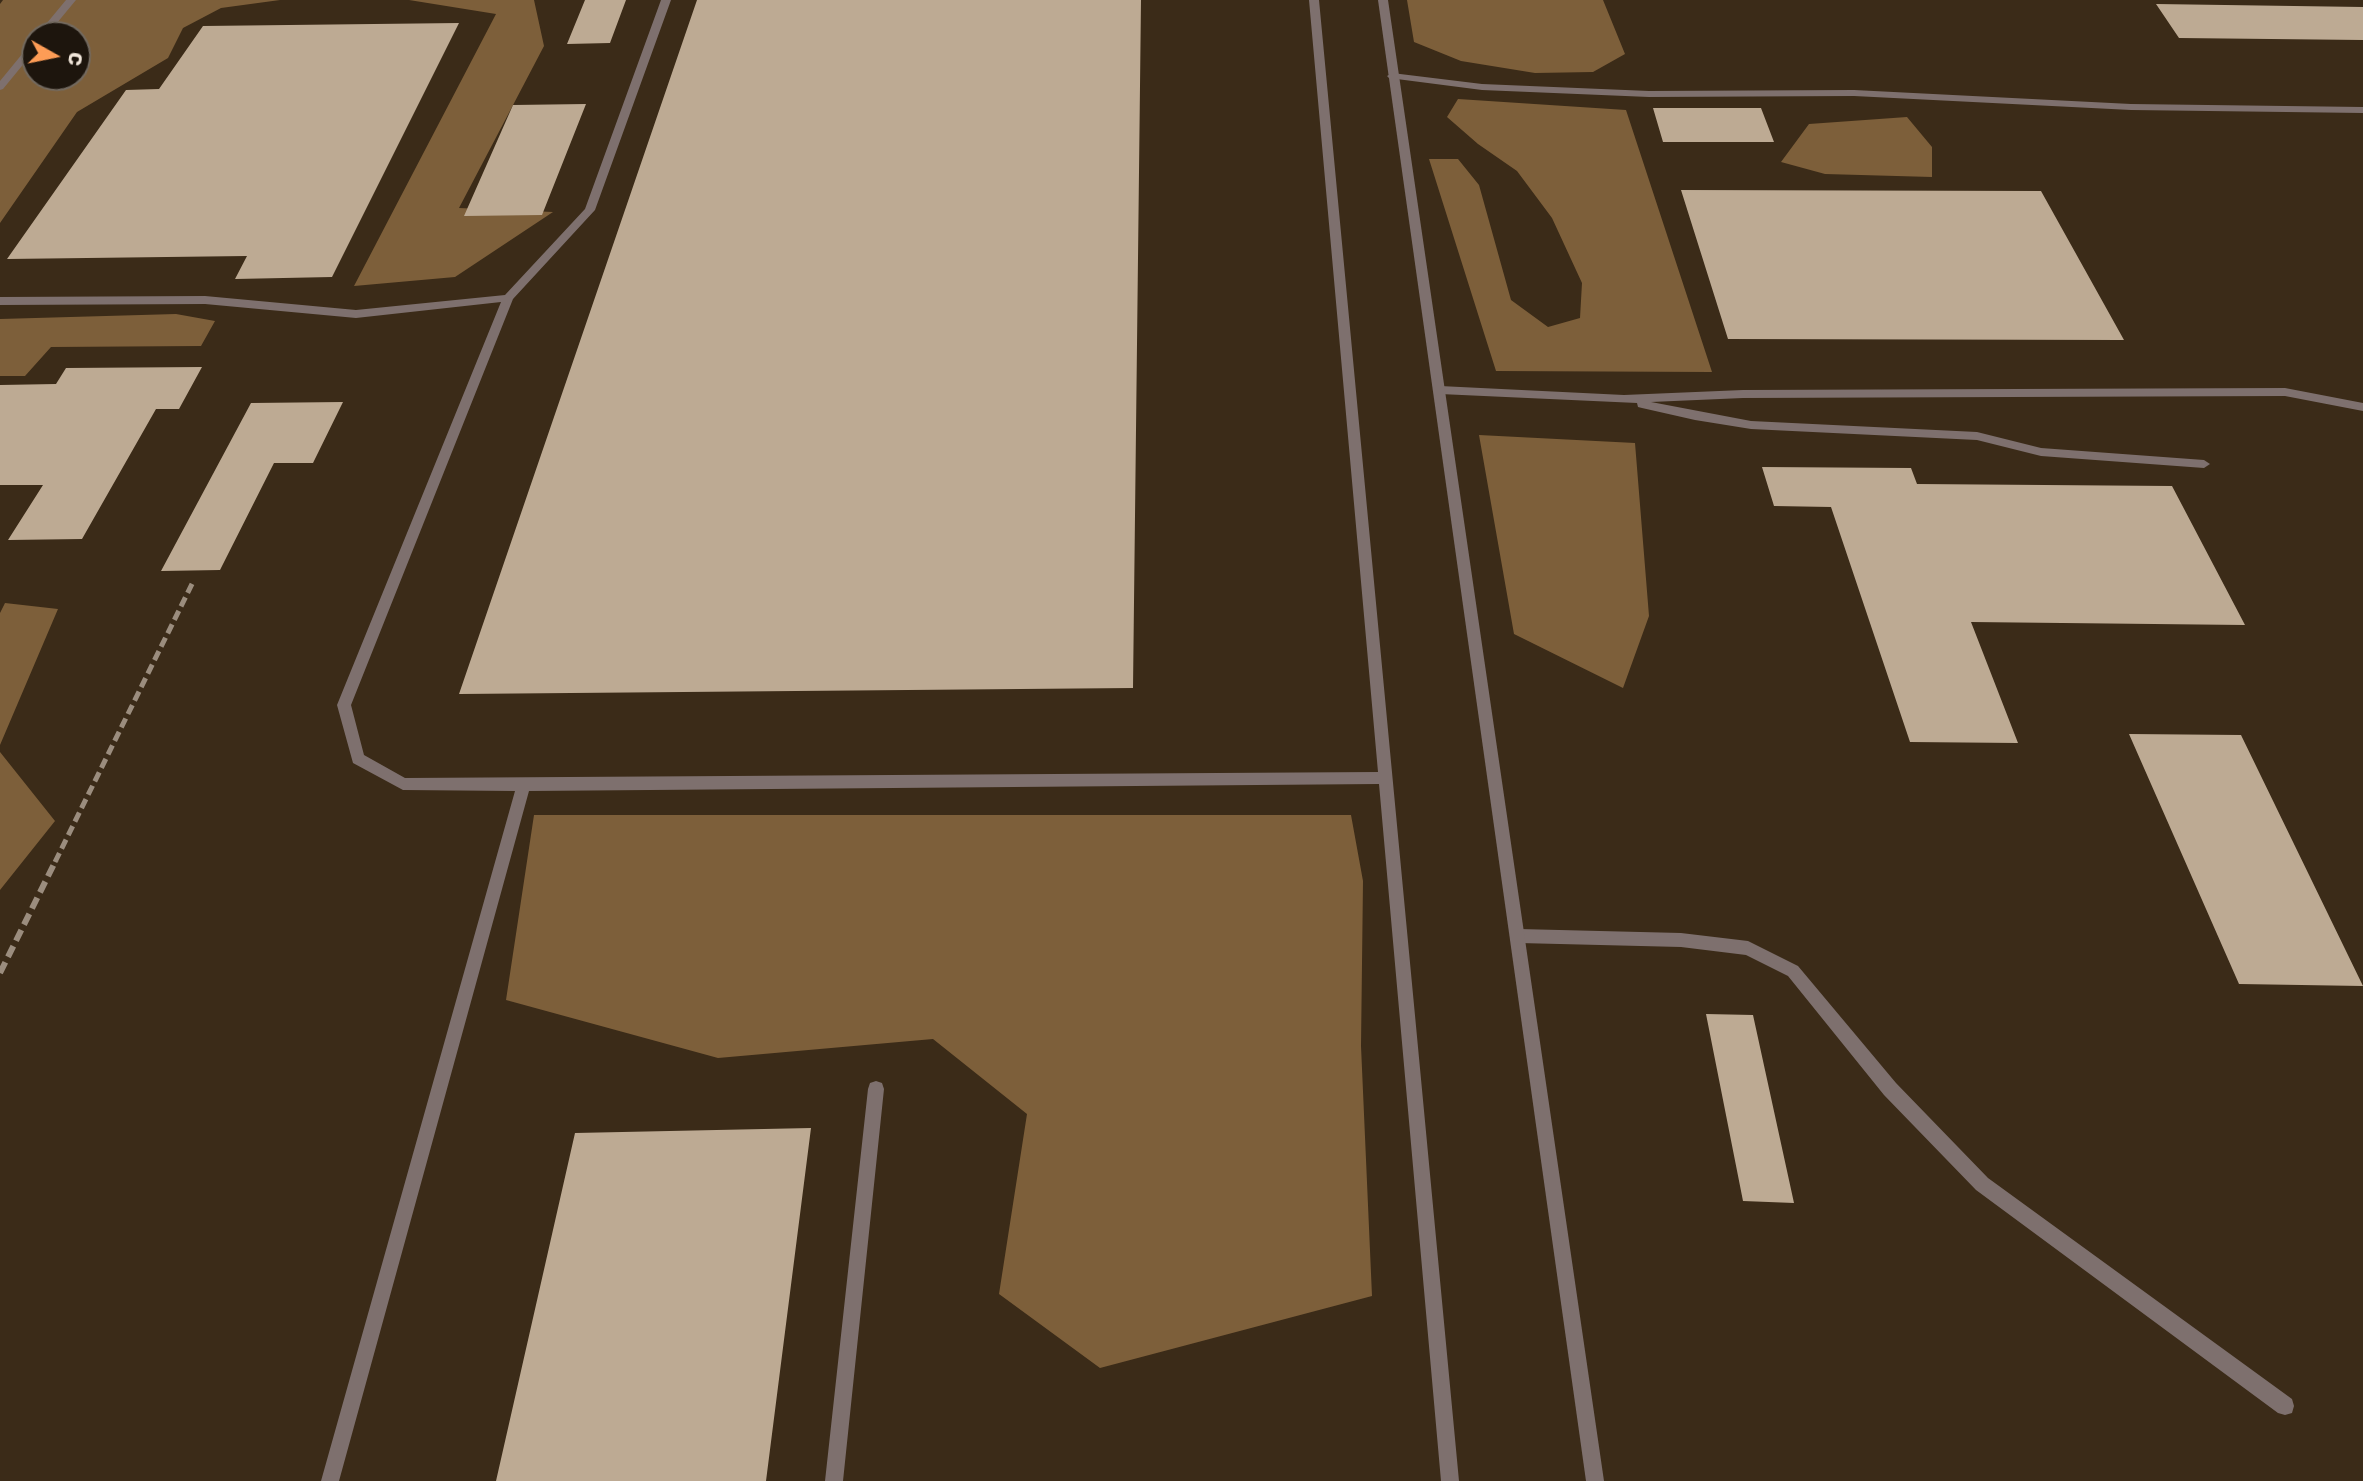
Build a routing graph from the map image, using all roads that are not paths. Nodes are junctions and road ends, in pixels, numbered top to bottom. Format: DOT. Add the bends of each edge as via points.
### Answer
graph roads {
  1 [pos="71,0"];
  2 [pos="666,0"];
  3 [pos="1314,0"];
  4 [pos="1383,0"];
  5 [pos="54,21"];
  6 [pos="21,61"];
  7 [pos="1392,76"];
  8 [pos="0,87"];
  9 [pos="2363,110"];
  10 [pos="508,298"];
  11 [pos="0,301"];
  12 [pos="1440,390"];
  13 [pos="1624,399"];
  14 [pos="2363,407"];
  15 [pos="2204,464"];
  16 [pos="1385,778"];
  17 [pos="524,785"];
  18 [pos="1519,936"];
  19 [pos="876,1090"];
  20 [pos="2285,1406"];
  21 [pos="330,1481"];
  22 [pos="834,1481"];
  23 [pos="1450,1481"];
  24 [pos="1595,1481"];
  1 -- 5 [label="street"];
  2 -- 10 [label="street" via="590,210"];
  3 -- 16 [label="street"];
  4 -- 7 [label="street"];
  6 -- 8 [label="street"];
  7 -- 9 [label="street" via="1482,87 1649,94 1854,93 2131,107"];
  7 -- 12 [label="street"];
  10 -- 11 [label="street" via="356,314 205,300"];
  10 -- 17 [label="street" via="345,705 358,759 403,784"];
  12 -- 13 [label="street"];
  12 -- 18 [label="street"];
  13 -- 14 [label="street" via="1743,394 2286,392"];
  13 -- 15 [label="street" via="1751,425 1977,436 2041,452"];
  16 -- 17 [label="street"];
  16 -- 23 [label="street"];
  17 -- 21 [label="street"];
  18 -- 20 [label="street" via="1681,940 1748,948 1793,971 1891,1089 1982,1184"];
  18 -- 24 [label="street"];
  19 -- 22 [label="street"];
}
